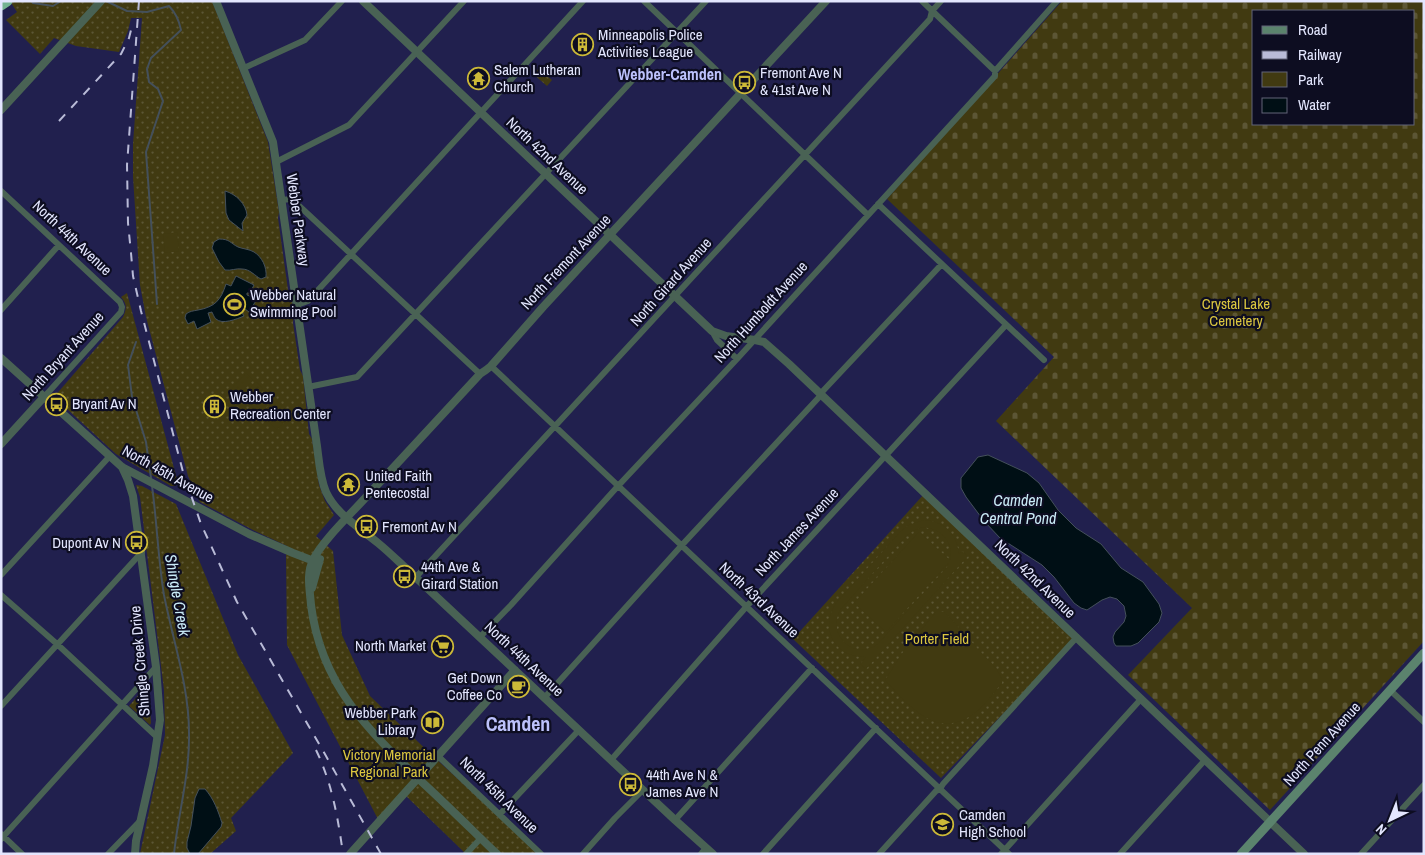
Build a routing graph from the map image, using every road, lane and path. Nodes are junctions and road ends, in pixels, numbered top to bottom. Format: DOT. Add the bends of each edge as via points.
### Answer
graph roads {
  1 [pos="7,1"];
  2 [pos="101,1"];
  3 [pos="216,1"];
  4 [pos="342,1"];
  5 [pos="363,1"];
  6 [pos="464,1"];
  7 [pos="583,1"];
  8 [pos="644,1"];
  9 [pos="706,1"];
  10 [pos="826,1"];
  11 [pos="922,1"];
  12 [pos="941,1"];
  13 [pos="1057,1"];
  14 [pos="1,5"];
  15 [pos="932,11"];
  16 [pos="677,32"];
  17 [pos="417,52"];
  18 [pos="244,68"];
  19 [pos="995,71"];
  20 [pos="741,94"];
  21 [pos="1,110"];
  22 [pos="480,112"];
  23 [pos="805,155"];
  24 [pos="276,162"];
  25 [pos="546,174"];
  26 [pos="1,191"];
  27 [pos="282,200"];
  28 [pos="878,204"];
  29 [pos="868,215"];
  30 [pos="610,235"];
  31 [pos="59,245"];
  32 [pos="351,254"];
  33 [pos="941,265"];
  34 [pos="675,297"];
  35 [pos="297,305"];
  36 [pos="122,307"];
  37 [pos="1,310"];
  38 [pos="416,314"];
  39 [pos="1006,325"];
  40 [pos="712,331"];
  41 [pos="755,340"];
  42 [pos="1,358"];
  43 [pos="737,359"];
  44 [pos="1044,360"];
  45 [pos="491,366"];
  46 [pos="480,374"];
  47 [pos="308,387"];
  48 [pos="822,394"];
  49 [pos="44,397"];
  50 [pos="556,427"];
  51 [pos="1,444"];
  52 [pos="886,455"];
  53 [pos="110,457"];
  54 [pos="122,467"];
  55 [pos="322,481"];
  56 [pos="618,486"];
  57 [pos="347,518"];
  58 [pos="682,545"];
  59 [pos="142,552"];
  60 [pos="316,562"];
  61 [pos="1,575"];
  62 [pos="416,577"];
  63 [pos="1,595"];
  64 [pos="747,606"];
  65 [pos="480,637"];
  66 [pos="1076,638"];
  67 [pos="57,644"];
  68 [pos="1424,653"];
  69 [pos="156,667"];
  70 [pos="812,668"];
  71 [pos="515,670"];
  72 [pos="1390,690"];
  73 [pos="545,697"];
  74 [pos="1141,699"];
  75 [pos="122,704"];
  76 [pos="1,706"];
  77 [pos="1424,722"];
  78 [pos="876,728"];
  79 [pos="579,730"];
  80 [pos="157,737"];
  81 [pos="438,756"];
  82 [pos="610,760"];
  83 [pos="1205,760"];
  84 [pos="418,778"];
  85 [pos="1424,784"];
  86 [pos="940,789"];
  87 [pos="643,790"];
  88 [pos="500,814"];
  89 [pos="141,820"];
  90 [pos="675,820"];
  91 [pos="1270,822"];
  92 [pos="2,836"];
  93 [pos="481,838"];
  94 [pos="707,852"];
  95 [pos="1005,853"];
  96 [pos="22,854"];
  97 [pos="108,854"];
  98 [pos="135,854"];
  99 [pos="350,854"];
  100 [pos="466,854"];
  101 [pos="497,854"];
  102 [pos="540,854"];
  103 [pos="583,854"];
  104 [pos="764,854"];
  105 [pos="880,854"];
  106 [pos="1120,854"];
  107 [pos="1241,854"];
  108 [pos="1304,854"];
  109 [pos="1361,854"];
  1 -- 14 [label="highway"];
  2 -- 21 [label="street"];
  3 -- 18 [label="street, Webber Parkway"];
  4 -- 18 [label="street" via="306,40"];
  5 -- 17 [label="street, North 42nd Avenue"];
  6 -- 17 [label="street"];
  7 -- 22 [label="street"];
  8 -- 16 [label="street"];
  9 -- 16 [label="street"];
  10 -- 20 [label="street, North Fremont Avenue"];
  11 -- 15 [label="street"];
  12 -- 15 [label="street, North Girard Avenue"];
  13 -- 19 [label="street, North Humboldt Avenue"];
  15 -- 19 [label="street"];
  15 -- 23 [label="street, North Girard Avenue" via="930,19"];
  16 -- 20 [label="street"];
  16 -- 25 [label="street"];
  17 -- 22 [label="street, North 42nd Avenue"];
  17 -- 24 [label="street" via="349,125"];
  18 -- 24 [label="street, Webber Parkway" via="269,130"];
  19 -- 28 [label="street, North Humboldt Avenue" via="995,76"];
  20 -- 23 [label="street"];
  20 -- 30 [label="street, North Fremont Avenue"];
  22 -- 25 [label="street, North 42nd Avenue"];
  22 -- 32 [label="street"];
  23 -- 29 [label="street"];
  23 -- 34 [label="street, North Girard Avenue"];
  24 -- 27 [label="street, Webber Parkway"];
  25 -- 30 [label="street, North 42nd Avenue"];
  25 -- 38 [label="street"];
  26 -- 31 [label="street, North 44th Avenue"];
  27 -- 32 [label="street" via="296,203"];
  27 -- 35 [label="street, Webber Parkway"];
  28 -- 29 [label="street, North Humboldt Avenue"];
  28 -- 33 [label="street"];
  29 -- 41 [label="street, North Humboldt Avenue"];
  30 -- 34 [label="street, North 42nd Avenue"];
  30 -- 45 [label="street, North Fremont Avenue"];
  31 -- 36 [label="street, North 44th Avenue"];
  31 -- 37 [label="street"];
  32 -- 35 [label="street" via="308,300"];
  32 -- 38 [label="street"];
  33 -- 39 [label="street"];
  33 -- 48 [label="street"];
  34 -- 40 [label="street, North 42nd Avenue"];
  34 -- 50 [label="street, North Girard Avenue"];
  35 -- 47 [label="street, Webber Parkway"];
  36 -- 49 [label="street, North Bryant Avenue" via="121,312"];
  38 -- 46 [label="street"];
  38 -- 47 [label="street" via="357,377"];
  39 -- 44 [label="street"];
  39 -- 52 [label="street, North James Avenue"];
  40 -- 41 [label="street, North 42nd Avenue"];
  40 -- 43 [label="street, North 42nd Avenue"];
  41 -- 43 [label="street, North Humboldt Avenue"];
  41 -- 48 [label="street, North 42nd Avenue" via="764,342"];
  42 -- 49 [label="street, North 45th Avenue"];
  43 -- 56 [label="street, North Humboldt Avenue"];
  45 -- 46 [label="street, North Fremont Avenue"];
  45 -- 50 [label="street, North 43rd Avenue"];
  46 -- 57 [label="street, North Fremont Avenue"];
  47 -- 55 [label="street, Webber Parkway"];
  48 -- 52 [label="street, North 42nd Avenue"];
  48 -- 58 [label="street"];
  49 -- 51 [label="street, North Bryant Avenue"];
  49 -- 53 [label="street, North 45th Avenue"];
  50 -- 56 [label="street, North 43rd Avenue"];
  50 -- 62 [label="street, North Girard Avenue"];
  52 -- 64 [label="street, North James Avenue"];
  52 -- 66 [label="street, North 42nd Avenue"];
  53 -- 54 [label="street, North 45th Avenue"];
  53 -- 61 [label="street"];
  54 -- 59 [label="street, Shingle Creek Drive" via="133,496"];
  54 -- 60 [label="street, North 45th Avenue" via="249,534"];
  55 -- 57 [label="street, North 44th Avenue" via="332,503"];
  56 -- 58 [label="street, North 43rd Avenue"];
  56 -- 65 [label="street, North Humboldt Avenue"];
  57 -- 60 [label="street, North Fremont Avenue" via="327,541"];
  57 -- 62 [label="street, North 44th Avenue"];
  58 -- 64 [label="street, North 43rd Avenue"];
  58 -- 73 [label="street"];
  59 -- 67 [label="street"];
  59 -- 69 [label="street, Shingle Creek Drive"];
  60 -- 84 [label="street" via="309,579 310,595 316,635 328,669 359,717"];
  62 -- 65 [label="street, North 44th Avenue"];
  63 -- 67 [label="street"];
  64 -- 70 [label="street, North 43rd Avenue"];
  64 -- 82 [label="street, North James Avenue"];
  65 -- 71 [label="street, North 44th Avenue"];
  66 -- 74 [label="street, North 42nd Avenue"];
  66 -- 86 [label="street"];
  67 -- 75 [label="street"];
  67 -- 76 [label="street"];
  68 -- 72 [label="main road, North Penn Avenue"];
  69 -- 75 [label="street"];
  69 -- 80 [label="street, Shingle Creek Drive" via="160,720"];
  70 -- 78 [label="street, North 43rd Avenue"];
  70 -- 90 [label="street"];
  71 -- 73 [label="street, North 44th Avenue"];
  71 -- 81 [label="street"];
  72 -- 77 [label="street"];
  72 -- 91 [label="main road, North Penn Avenue"];
  73 -- 79 [label="street, North 44th Avenue"];
  74 -- 83 [label="street, North 42nd Avenue"];
  74 -- 95 [label="street"];
  75 -- 80 [label="street"];
  75 -- 92 [label="street"];
  78 -- 86 [label="street, North 43rd Avenue"];
  78 -- 104 [label="street"];
  79 -- 82 [label="street, North 44th Avenue"];
  79 -- 88 [label="street"];
  80 -- 89 [label="street, Shingle Creek Drive"];
  81 -- 84 [label="street"];
  81 -- 88 [label="street, North 45th Avenue"];
  82 -- 87 [label="street, North 44th Avenue"];
  83 -- 91 [label="street, North 42nd Avenue"];
  83 -- 106 [label="street"];
  84 -- 93 [label="street"];
  84 -- 99 [label="street"];
  85 -- 109 [label="street"];
  86 -- 95 [label="street, North 43rd Avenue"];
  86 -- 105 [label="street"];
  87 -- 90 [label="street, North 44th Avenue"];
  87 -- 103 [label="street"];
  88 -- 102 [label="street, North 45th Avenue"];
  89 -- 97 [label="street"];
  89 -- 98 [label="street, Shingle Creek Drive"];
  90 -- 94 [label="street, North 44th Avenue"];
  91 -- 107 [label="main road, North Penn Avenue"];
  91 -- 108 [label="street, North 42nd Avenue"];
  92 -- 96 [label="street"];
  93 -- 100 [label="street"];
  93 -- 101 [label="street"];
}
